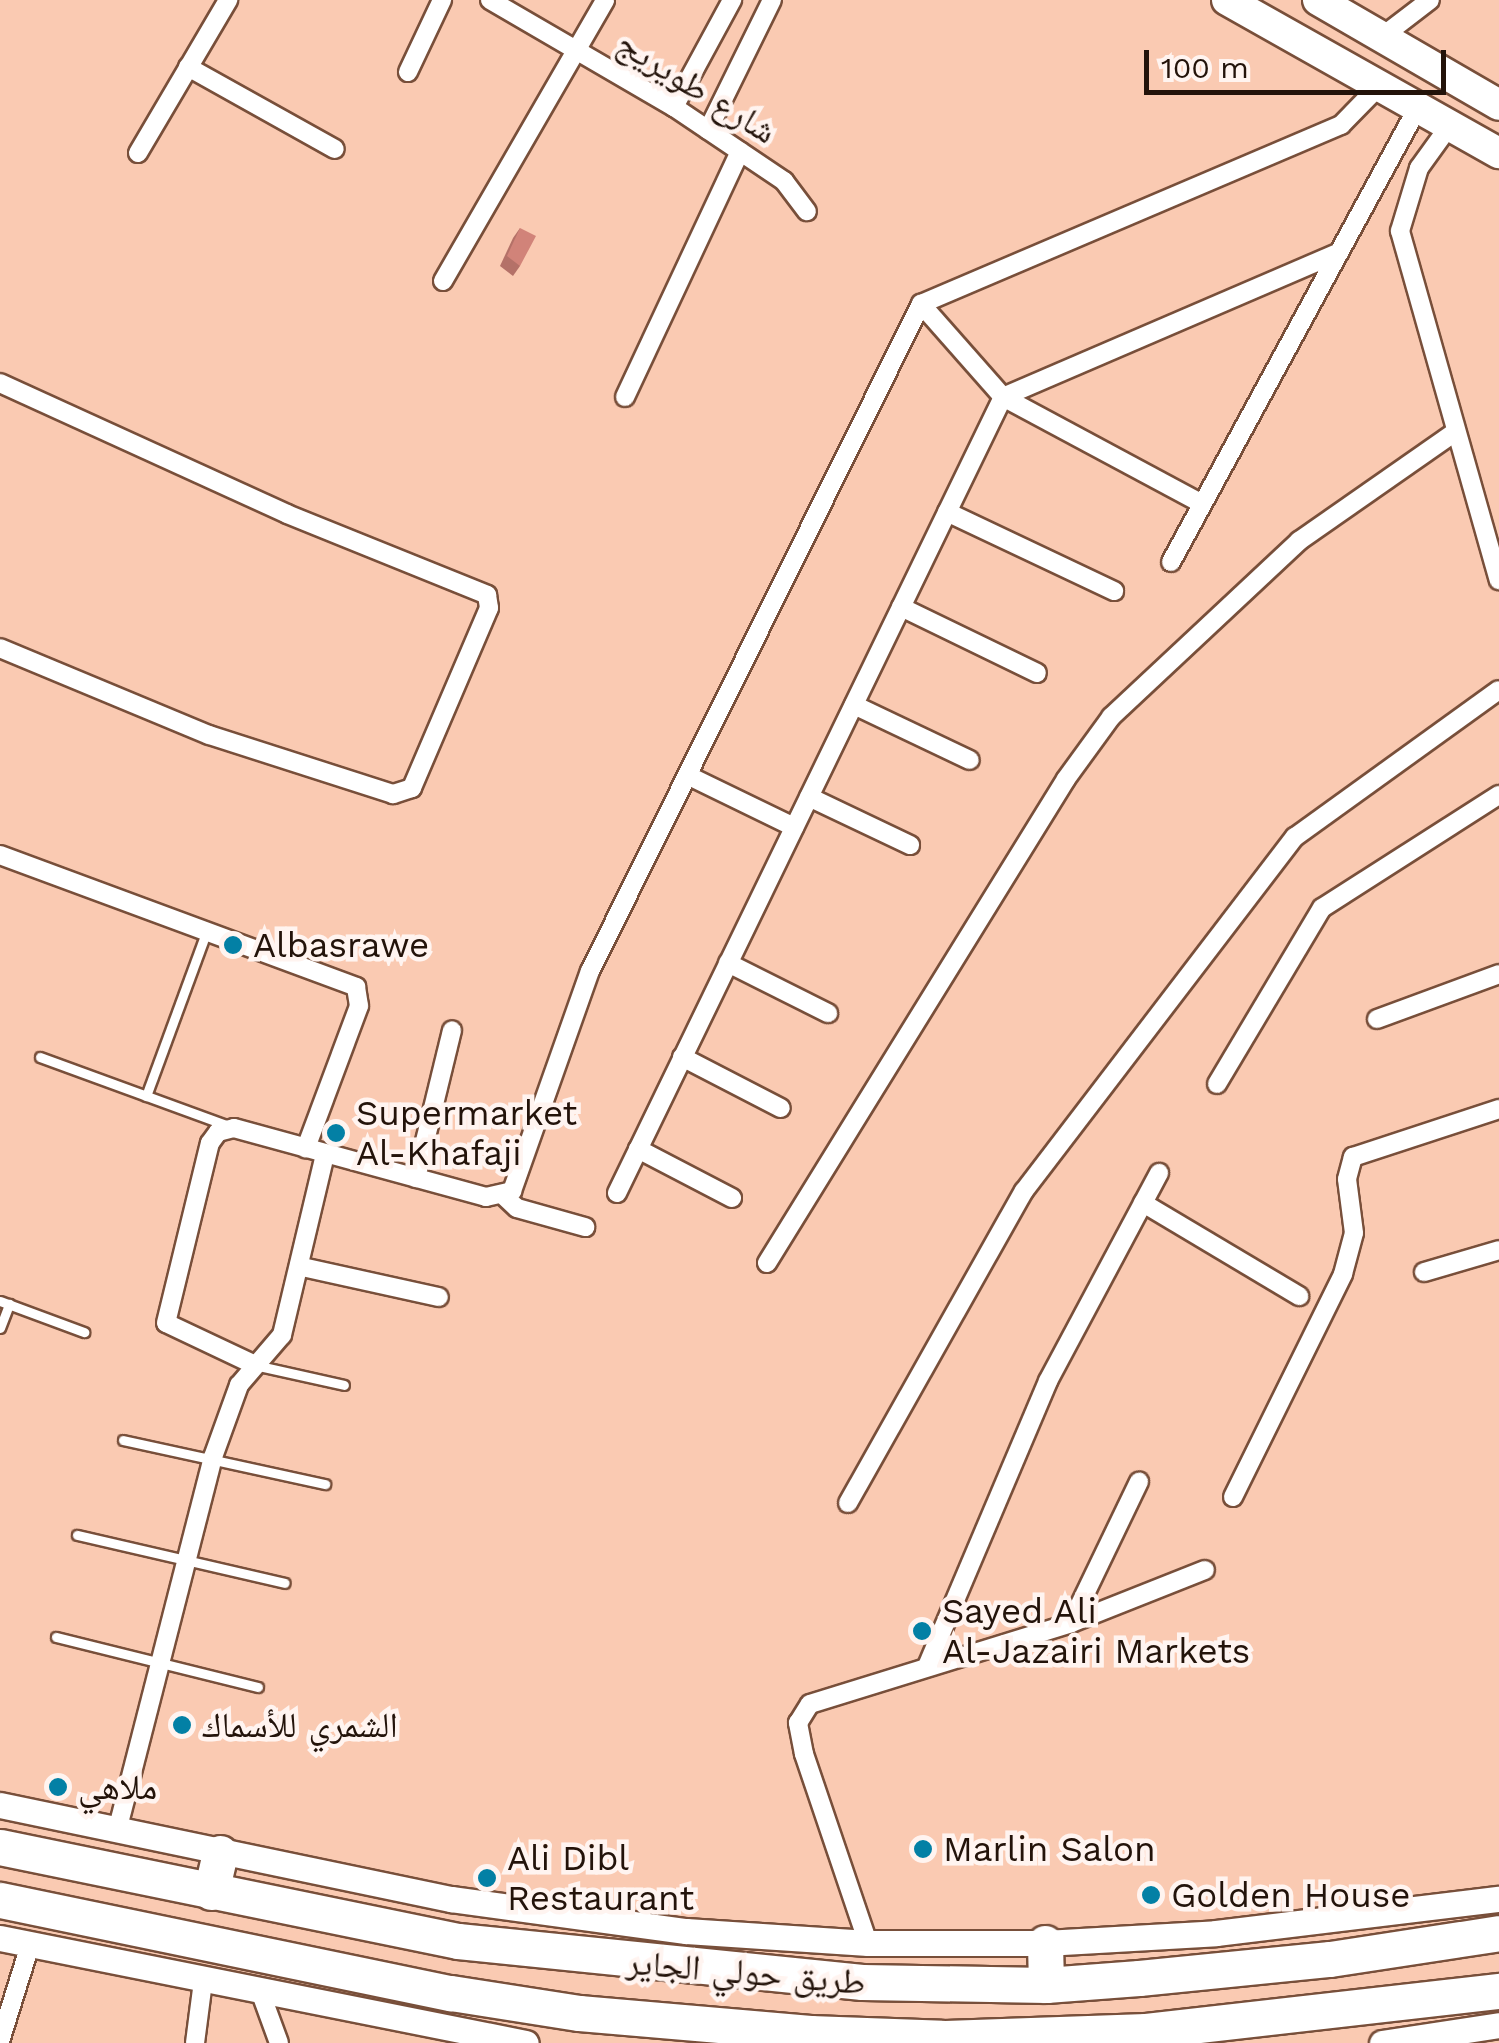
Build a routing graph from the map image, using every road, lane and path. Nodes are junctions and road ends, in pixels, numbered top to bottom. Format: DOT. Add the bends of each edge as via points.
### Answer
graph roads {
  1 [pos="228,0"];
  2 [pos="442,0"];
  3 [pos="490,0"];
  4 [pos="605,0"];
  5 [pos="732,0"];
  6 [pos="772,0"];
  7 [pos="1227,0"];
  8 [pos="1318,0"];
  9 [pos="1430,0"];
  10 [pos="1395,44"];
  11 [pos="580,53"];
  12 [pos="188,67"];
  13 [pos="408,72"];
  14 [pos="1384,89"];
  15 [pos="1488,98"];
  16 [pos="674,108"];
  17 [pos="1418,108"];
  18 [pos="1450,125"];
  19 [pos="708,130"];
  20 [pos="335,149"];
  21 [pos="740,152"];
  22 [pos="138,153"];
  23 [pos="1499,153"];
  24 [pos="807,211"];
  25 [pos="1339,252"];
  26 [pos="443,281"];
  27 [pos="921,304"];
  28 [pos="0,383"];
  29 [pos="1003,397"];
  30 [pos="625,398"];
  31 [pos="1454,433"];
  32 [pos="1201,503"];
  33 [pos="947,512"];
  34 [pos="1171,562"];
  35 [pos="1499,580"];
  36 [pos="1114,591"];
  37 [pos="901,607"];
  38 [pos="0,648"];
  39 [pos="1036,673"];
  40 [pos="1499,690"];
  41 [pos="854,705"];
  42 [pos="970,760"];
  43 [pos="689,776"];
  44 [pos="1499,795"];
  45 [pos="809,798"];
  46 [pos="794,827"];
  47 [pos="910,846"];
  48 [pos="0,855"];
  49 [pos="206,930"];
  50 [pos="728,963"];
  51 [pos="1499,974"];
  52 [pos="828,1013"];
  53 [pos="1377,1018"];
  54 [pos="452,1030"];
  55 [pos="40,1058"];
  56 [pos="682,1058"];
  57 [pos="1217,1084"];
  58 [pos="146,1096"];
  59 [pos="781,1108"];
  60 [pos="1499,1109"];
  61 [pos="234,1128"];
  62 [pos="306,1148"];
  63 [pos="638,1149"];
  64 [pos="325,1154"];
  65 [pos="1159,1173"];
  66 [pos="416,1178"];
  67 [pos="617,1192"];
  68 [pos="504,1197"];
  69 [pos="732,1198"];
  70 [pos="1143,1203"];
  71 [pos="584,1226"];
  72 [pos="1499,1250"];
  73 [pos="768,1263"];
  74 [pos="302,1267"];
  75 [pos="1424,1272"];
  76 [pos="1299,1296"];
  77 [pos="440,1297"];
  78 [pos="4,1302"];
  79 [pos="0,1328"];
  80 [pos="84,1332"];
  81 [pos="256,1365"];
  82 [pos="344,1385"];
  83 [pos="123,1440"];
  84 [pos="213,1457"];
  85 [pos="1139,1482"];
  86 [pos="325,1484"];
  87 [pos="1233,1497"];
  88 [pos="848,1503"];
  89 [pos="78,1535"];
  90 [pos="186,1561"];
  91 [pos="1205,1570"];
  92 [pos="285,1584"];
  93 [pos="1071,1623"];
  94 [pos="56,1636"];
  95 [pos="160,1662"];
  96 [pos="928,1664"];
  97 [pos="258,1686"];
  98 [pos="0,1805"];
  99 [pos="117,1831"];
  100 [pos="0,1847"];
  101 [pos="220,1853"];
  102 [pos="211,1892"];
  103 [pos="1499,1899"];
  104 [pos="0,1900"];
  105 [pos="1499,1933"];
  106 [pos="0,1938"];
  107 [pos="868,1943"];
  108 [pos="1045,1943"];
  109 [pos="30,1945"];
  110 [pos="706,1970"];
  111 [pos="817,1979"];
  112 [pos="204,1980"];
  113 [pos="1046,1985"];
  114 [pos="260,1991"];
  115 [pos="1499,1991"];
  116 [pos="699,2025"];
  117 [pos="1499,2025"];
  118 [pos="810,2034"];
  119 [pos="1046,2040"];
  120 [pos="0,2041"];
  121 [pos="195,2043"];
  122 [pos="279,2043"];
  123 [pos="526,2043"];
  124 [pos="1382,2043"];
  1 -- 12 [label="street"];
  2 -- 13 [label="street"];
  3 -- 11 [label="street, شارع طويريج"];
  4 -- 11 [label="street"];
  5 -- 16 [label="street"];
  6 -- 19 [label="street"];
  7 -- 14 [label="main road"];
  8 -- 10 [label="main road"];
  9 -- 10 [label="street"];
  10 -- 14 [label="main road" via="1410,77"];
  10 -- 15 [label="main road"];
  11 -- 16 [label="street, شارع طويريج"];
  11 -- 26 [label="street"];
  12 -- 20 [label="street"];
  12 -- 22 [label="street"];
  14 -- 17 [label="main road"];
  14 -- 27 [label="street" via="1342,125"];
  15 -- 18 [label="main road" via="1455,101"];
  16 -- 19 [label="street, شارع طويريج"];
  17 -- 18 [label="main road"];
  17 -- 25 [label="street"];
  18 -- 23 [label="main road"];
  18 -- 31 [label="street" via="1418,168 1400,231"];
  19 -- 21 [label="street, شارع طويريج"];
  21 -- 24 [label="street, شارع طويريج" via="784,181"];
  21 -- 30 [label="street"];
  25 -- 29 [label="street"];
  25 -- 32 [label="street"];
  27 -- 29 [label="street"];
  27 -- 43 [label="street"];
  28 -- 38 [label="street" via="487,596 489,608 412,788 392,794 208,735"];
  29 -- 32 [label="street"];
  29 -- 33 [label="street"];
  31 -- 35 [label="street"];
  31 -- 73 [label="street" via="1299,541 1111,717 1056,795 894,1068"];
  32 -- 34 [label="street"];
  33 -- 36 [label="street"];
  33 -- 37 [label="street"];
  37 -- 39 [label="street"];
  37 -- 41 [label="street"];
  40 -- 88 [label="street" via="1295,838 1024,1191"];
  41 -- 42 [label="street"];
  41 -- 45 [label="street"];
  43 -- 46 [label="street"];
  43 -- 68 [label="street" via="590,972 517,1182"];
  44 -- 57 [label="street" via="1322,908"];
  45 -- 46 [label="street"];
  45 -- 47 [label="street"];
  46 -- 50 [label="street"];
  48 -- 49 [label="street"];
  49 -- 58 [label="lane"];
  49 -- 62 [label="street" via="348,980 360,995"];
  50 -- 52 [label="street"];
  50 -- 56 [label="street"];
  51 -- 53 [label="street"];
  54 -- 66 [label="street"];
  55 -- 58 [label="lane"];
  56 -- 59 [label="street"];
  56 -- 63 [label="street"];
  58 -- 61 [label="lane"];
  60 -- 87 [label="street" via="1353,1157 1346,1179 1354,1232 1344,1274"];
  61 -- 62 [label="street"];
  61 -- 81 [label="street" via="218,1132 210,1143 166,1323"];
  62 -- 64 [label="street"];
  63 -- 67 [label="street"];
  63 -- 69 [label="street"];
  64 -- 66 [label="street"];
  64 -- 74 [label="street"];
  65 -- 70 [label="street"];
  66 -- 68 [label="street"];
  68 -- 71 [label="street" via="518,1208"];
  70 -- 76 [label="street"];
  70 -- 96 [label="street" via="1048,1381"];
  72 -- 75 [label="street"];
  74 -- 77 [label="street"];
  74 -- 81 [label="street" via="282,1335"];
  78 -- 79 [label="lane"];
  78 -- 80 [label="lane"];
  81 -- 82 [label="lane"];
  81 -- 84 [label="street" via="232,1400"];
  83 -- 84 [label="lane"];
  84 -- 86 [label="lane"];
  84 -- 90 [label="street"];
  85 -- 93 [label="street"];
  89 -- 90 [label="lane"];
  90 -- 92 [label="lane"];
  90 -- 95 [label="street"];
  91 -- 93 [label="street"];
  93 -- 96 [label="street"];
  94 -- 95 [label="lane"];
  95 -- 97 [label="lane"];
  95 -- 99 [label="street"];
  96 -- 107 [label="street" via="810,1704 798,1722"];
  98 -- 99 [label="main road"];
  99 -- 101 [label="main road"];
  100 -- 102 [label="highway, طريق حولي الجاير"];
  101 -- 102 [label="highway"];
  101 -- 107 [label="main road" via="549,1915"];
  102 -- 110 [label="highway, طريق حولي الجاير" via="458,1941"];
  103 -- 108 [label="main road" via="1331,1922"];
  104 -- 116 [label="highway, طريق حولي الجاير" via="390,1983"];
  105 -- 113 [label="highway, طريق حولي الجاير" via="1330,1960"];
  106 -- 109 [label="main road"];
  107 -- 108 [label="main road"];
  108 -- 113 [label="highway"];
  109 -- 112 [label="main road"];
  109 -- 120 [label="street"];
  110 -- 111 [label="highway, طريق حولي الجاير"];
  110 -- 116 [label="highway" via="717,1999"];
  111 -- 113 [label="highway, طريق حولي الجاير"];
  111 -- 118 [label="highway" via="798,2004"];
  112 -- 114 [label="main road"];
  112 -- 121 [label="street"];
  114 -- 122 [label="street"];
  114 -- 123 [label="main road"];
  115 -- 119 [label="highway, طريق حولي الجاير" via="1337,2014"];
  116 -- 118 [label="highway, طريق حولي الجاير"];
  117 -- 124 [label="main road"];
  118 -- 119 [label="highway, طريق حولي الجاير"];
}
